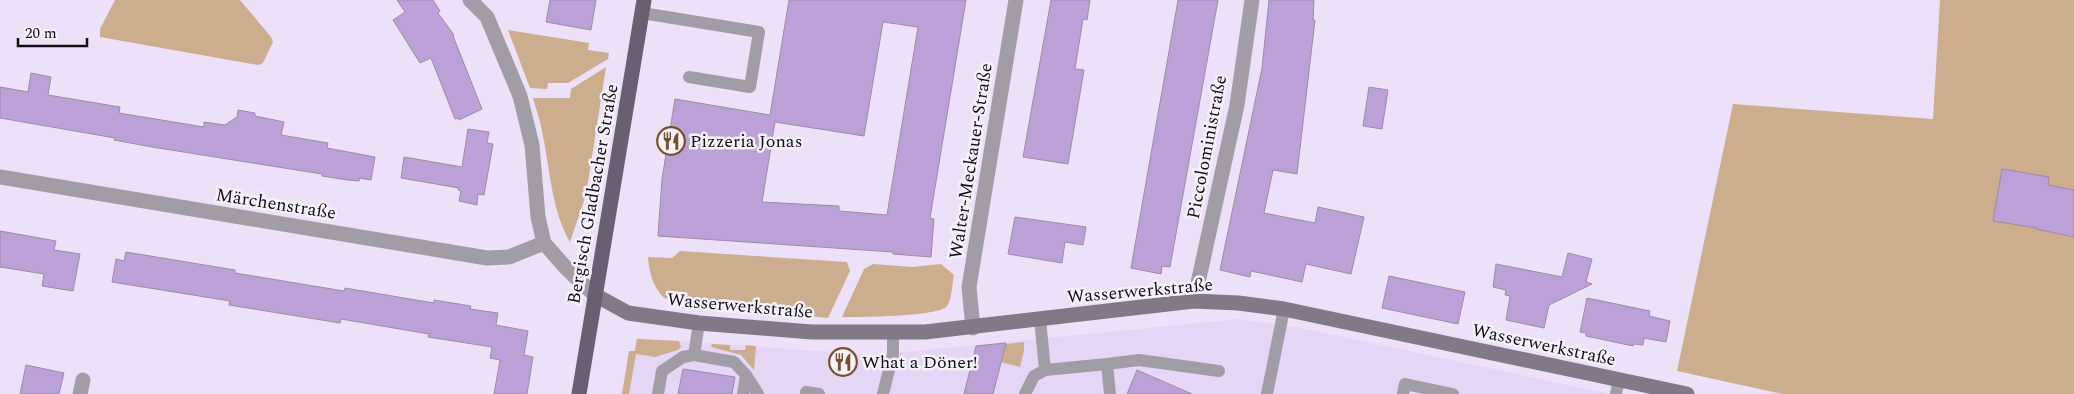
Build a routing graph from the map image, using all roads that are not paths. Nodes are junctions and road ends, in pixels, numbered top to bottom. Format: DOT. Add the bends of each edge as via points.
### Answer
graph roads {
  1 [pos="470,0"];
  2 [pos="1016,0"];
  3 [pos="1252,0"];
  4 [pos="643,6"];
  5 [pos="690,77"];
  6 [pos="0,177"];
  7 [pos="544,243"];
  8 [pos="595,296"];
  9 [pos="1194,302"];
  10 [pos="1284,309"];
  11 [pos="1040,319"];
  12 [pos="698,323"];
  13 [pos="973,328"];
  14 [pos="893,333"];
  15 [pos="694,355"];
  16 [pos="1107,364"];
  17 [pos="1045,370"];
  18 [pos="1219,371"];
  19 [pos="746,375"];
  20 [pos="1618,387"];
  21 [pos="806,392"];
  22 [pos="579,394"];
  23 [pos="658,394"];
  24 [pos="743,394"];
  25 [pos="758,394"];
  26 [pos="819,394"];
  27 [pos="883,394"];
  28 [pos="1025,394"];
  29 [pos="1110,394"];
  30 [pos="1267,394"];
  31 [pos="1403,394"];
  32 [pos="1453,394"];
  33 [pos="1686,394"];
  1 -- 7 [label="street" via="487,17 520,96 532,145 538,217"];
  2 -- 13 [label="street, Walter-Meckauer-Straße" via="969,287"];
  3 -- 9 [label="street, Piccoloministraße" via="1237,106"];
  4 -- 5 [label="lane" via="759,32 750,87"];
  4 -- 8 [label="main road, Bergisch Gladbacher Straße"];
  6 -- 7 [label="street, Märchenstraße" via="488,258 509,257"];
  7 -- 8 [label="street"];
  8 -- 12 [label="main road, Wasserwerkstraße" via="628,314"];
  8 -- 22 [label="main road, Bergisch Gladbacher Straße"];
  9 -- 10 [label="main road, Wasserwerkstraße" via="1238,302"];
  9 -- 11 [label="main road, Wasserwerkstraße"];
  10 -- 20 [label="main road, Wasserwerkstraße"];
  10 -- 30 [label="lane"];
  11 -- 13 [label="main road, Wasserwerkstraße"];
  11 -- 17 [label="lane"];
  12 -- 14 [label="main road, Wasserwerkstraße" via="812,332"];
  12 -- 15 [label="lane"];
  13 -- 14 [label="main road, Wasserwerkstraße"];
  14 -- 27 [label="lane" via="893,354"];
  15 -- 19 [label="lane" via="734,362"];
  15 -- 23 [label="lane" via="683,357 662,371"];
  16 -- 17 [label="lane"];
  16 -- 18 [label="lane" via="1139,360"];
  16 -- 29 [label="lane"];
  17 -- 28 [label="lane" via="1034,376"];
  19 -- 24 [label="lane"];
  19 -- 25 [label="lane"];
  20 -- 33 [label="main road, Wasserwerkstraße"];
  21 -- 26 [label="lane"];
  31 -- 32 [label="lane" via="1405,384"];
}
